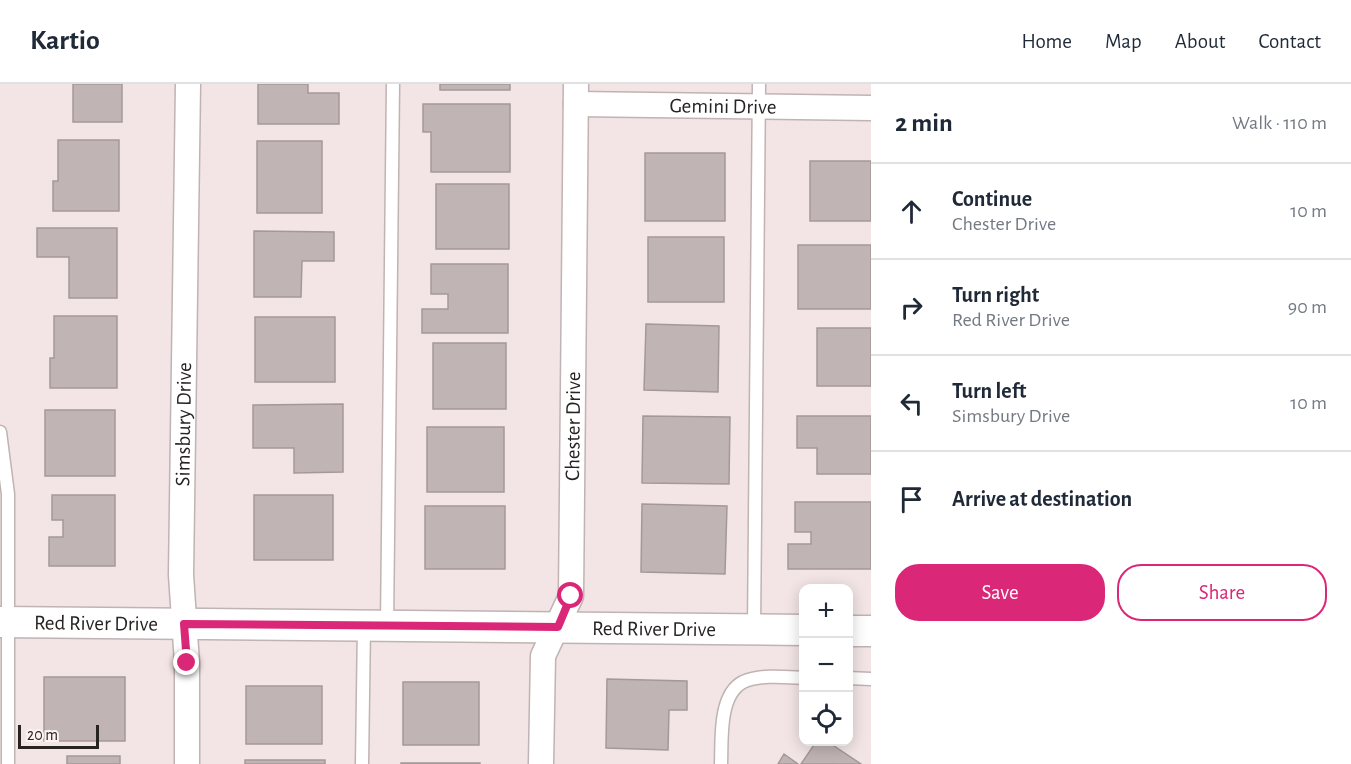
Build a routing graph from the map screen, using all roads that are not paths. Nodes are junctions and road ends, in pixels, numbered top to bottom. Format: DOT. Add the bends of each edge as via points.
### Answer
graph roads {
  1 [pos="188,84"];
  2 [pos="393,84"];
  3 [pos="759,84"];
  4 [pos="576,94"];
  5 [pos="757,108"];
  6 [pos="871,108"];
  7 [pos="0,432"];
  8 [pos="4,622"];
  9 [pos="184,624"];
  10 [pos="376,626"];
  11 [pos="558,627"];
  12 [pos="754,630"];
  13 [pos="799,630"];
  14 [pos="853,631"];
  15 [pos="871,631"];
  16 [pos="799,678"];
  17 [pos="853,678"];
  18 [pos="871,679"];
  19 [pos="8,764"];
  20 [pos="187,764"];
  21 [pos="362,764"];
  22 [pos="541,764"];
  23 [pos="721,764"];
  1 -- 9 [label="street, Simsbury Drive" via="181,575"];
  2 -- 10 [label="lane"];
  3 -- 5 [label="lane"];
  4 -- 5 [label="street, Gemini Drive"];
  4 -- 11 [label="street, Chester Drive" via="571,596"];
  5 -- 6 [label="street, Gemini Drive"];
  5 -- 12 [label="lane"];
  7 -- 8 [label="lane" via="8,494"];
  8 -- 9 [label="street, Red River Drive"];
  8 -- 19 [label="lane"];
  9 -- 10 [label="street, Red River Drive"];
  9 -- 20 [label="street, Simsbury Drive"];
  10 -- 11 [label="street, Red River Drive"];
  10 -- 21 [label="lane"];
  11 -- 12 [label="street, Red River Drive"];
  11 -- 22 [label="street, Chester Drive" via="543,656"];
  12 -- 13 [label="street, Red River Drive"];
  14 -- 15 [label="street"];
  16 -- 23 [label="lane" via="765,677 742,682 729,698 723,716"];
  17 -- 18 [label="lane"];
}
